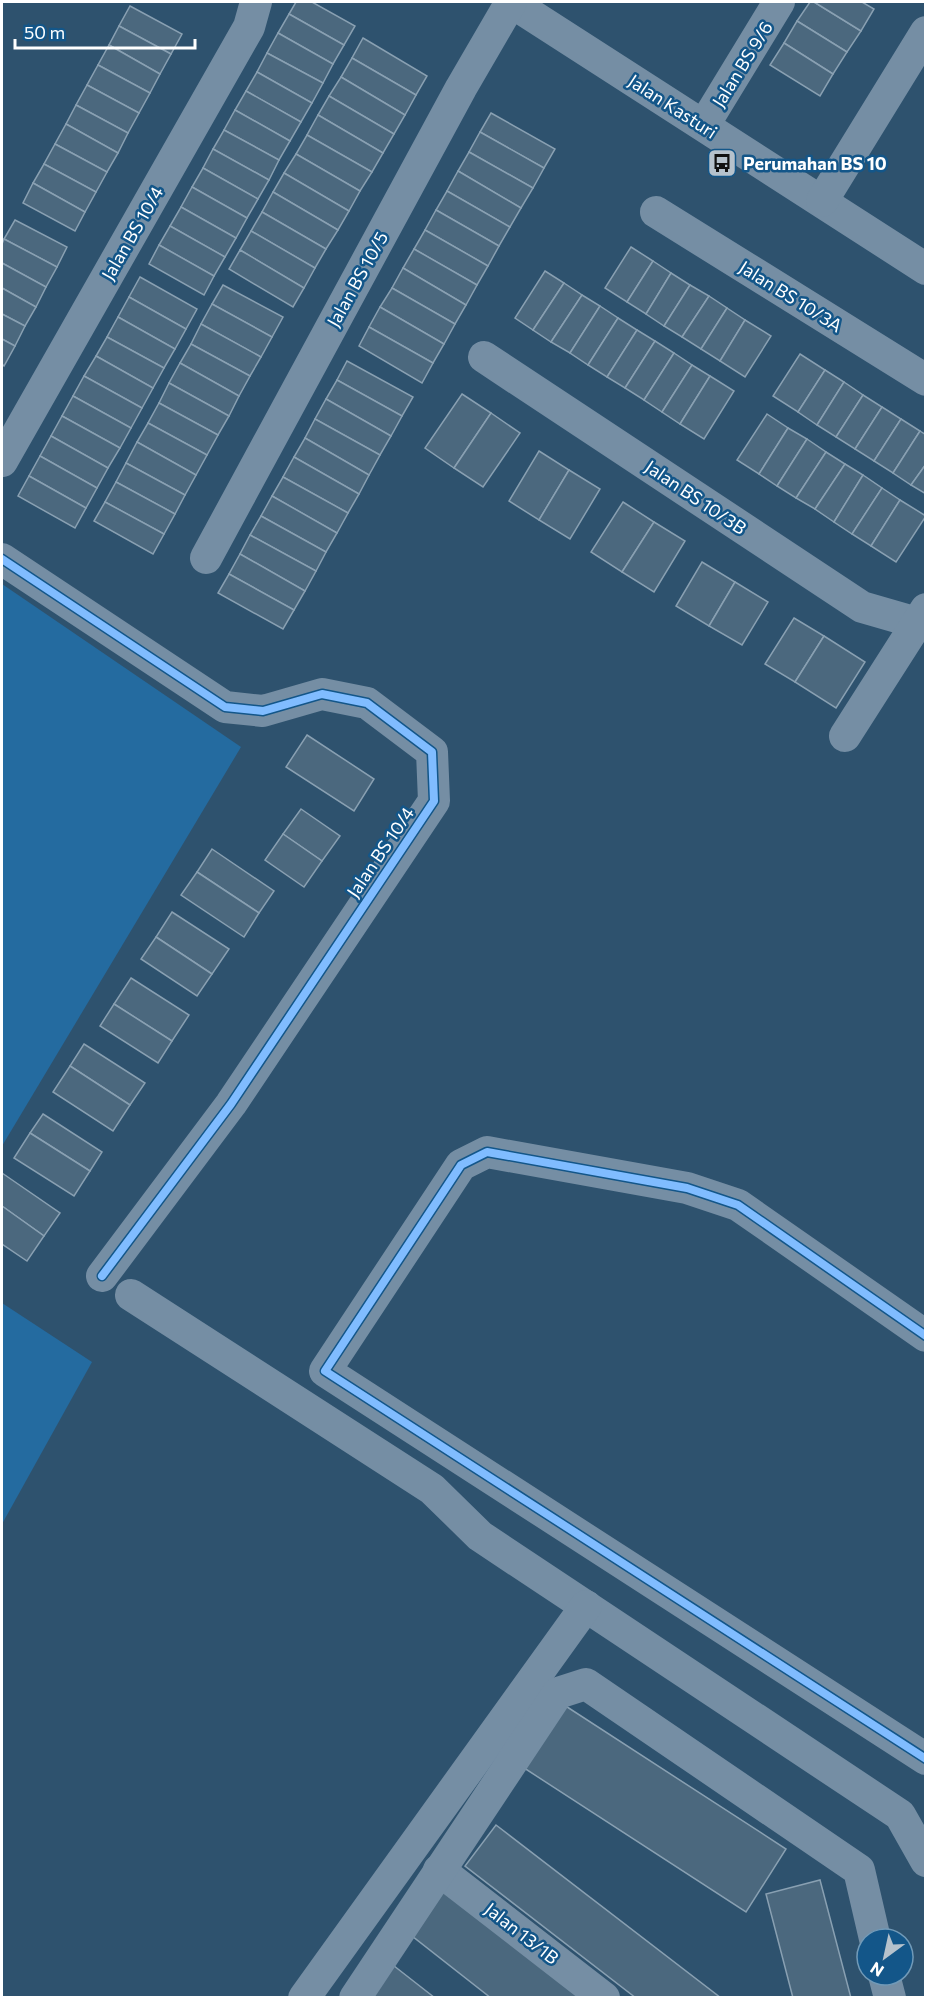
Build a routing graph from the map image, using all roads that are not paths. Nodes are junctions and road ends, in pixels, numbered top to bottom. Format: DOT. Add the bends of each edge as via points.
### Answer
graph roads {
  1 [pos="256,2"];
  2 [pos="511,2"];
  3 [pos="756,2"];
  4 [pos="779,2"];
  5 [pos="925,33"];
  6 [pos="695,120"];
  7 [pos="822,201"];
  8 [pos="656,212"];
  9 [pos="926,269"];
  10 [pos="484,357"];
  11 [pos="926,380"];
  12 [pos="2,461"];
  13 [pos="206,558"];
  14 [pos="2,559"];
  15 [pos="920,616"];
  16 [pos="845,736"];
  17 [pos="102,1276"];
  18 [pos="131,1295"];
  19 [pos="926,1336"];
  20 [pos="586,1606"];
  21 [pos="926,1759"];
  22 [pos="926,1861"];
  23 [pos="440,1870"];
  24 [pos="872,1927"];
  25 [pos="304,1998"];
  26 [pos="355,1998"];
  27 [pos="604,1998"];
  1 -- 12 [label="street, Jalan BS 10/4" via="249,27"];
  2 -- 6 [label="street, Jalan Kasturi"];
  2 -- 13 [label="street, Jalan BS 10/5"];
  3 -- 6 [label="street, Jalan BS 9/6"];
  4 -- 6 [label="street, Jalan BS 9/6"];
  5 -- 7 [label="street"];
  6 -- 7 [label="street, Jalan Kasturi"];
  7 -- 9 [label="street, Jalan Kasturi"];
  8 -- 11 [label="street, Jalan BS 10/3A"];
  10 -- 15 [label="street, Jalan BS 10/3B" via="862,607"];
  14 -- 17 [label="street, Jalan BS 10/4" via="225,707 263,711 322,694 367,703 432,752 434,801 231,1104"];
  15 -- 16 [label="street"];
  18 -- 20 [label="street" via="432,1489 480,1536"];
  19 -- 21 [label="street" via="738,1205 687,1188 487,1152 461,1166 325,1371"];
  20 -- 22 [label="street" via="900,1815"];
  20 -- 25 [label="street"];
  23 -- 24 [label="street" via="558,1693 586,1684 859,1870"];
  23 -- 26 [label="street"];
  23 -- 27 [label="street, Jalan 13/1B"];
}
